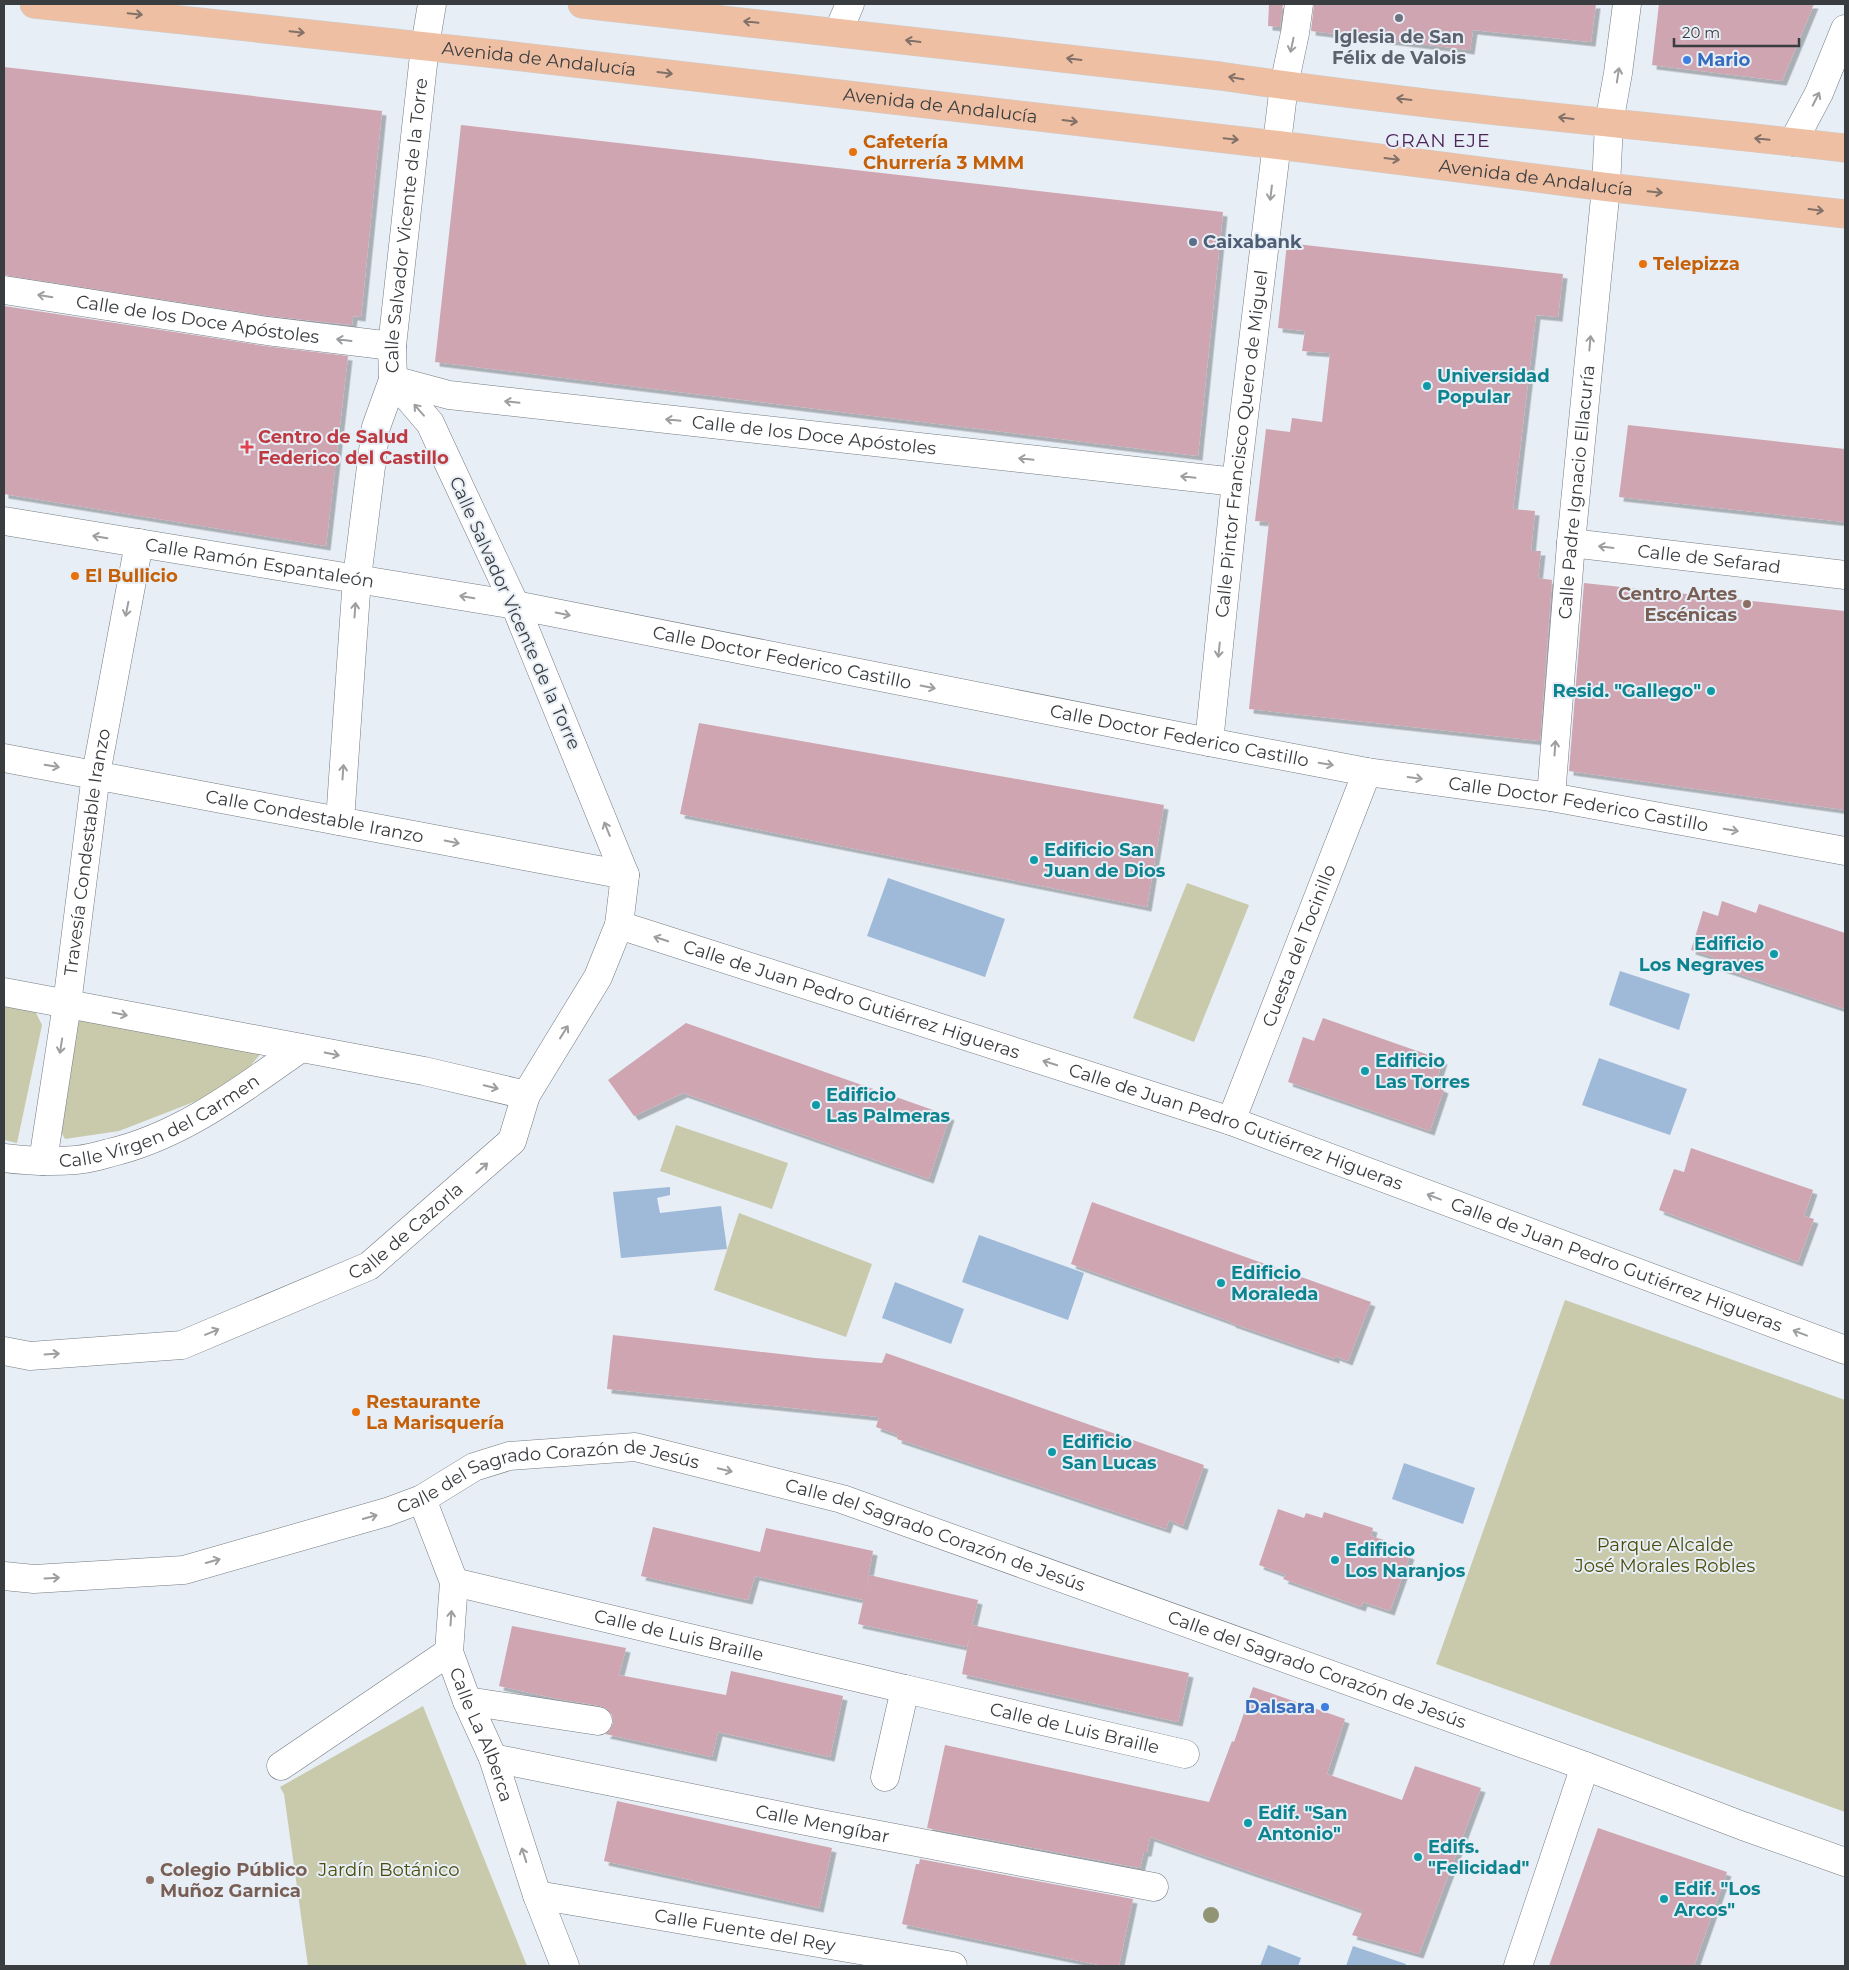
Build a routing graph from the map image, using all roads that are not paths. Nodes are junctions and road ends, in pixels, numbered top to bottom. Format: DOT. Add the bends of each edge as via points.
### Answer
graph roads {
  1 [pos="34,4"];
  2 [pos="432,4"];
  3 [pos="582,4"];
  4 [pos="850,4"];
  5 [pos="1299,4"];
  6 [pos="1627,4"];
  7 [pos="1845,29"];
  8 [pos="838,32"];
  9 [pos="425,46"];
  10 [pos="1284,85"];
  11 [pos="1609,122"];
  12 [pos="1793,142"];
  13 [pos="1278,145"];
  14 [pos="1845,148"];
  15 [pos="1606,187"];
  16 [pos="1845,214"];
  17 [pos="4,290"];
  18 [pos="392,346"];
  19 [pos="393,380"];
  20 [pos="1236,482"];
  21 [pos="4,521"];
  22 [pos="1571,543"];
  23 [pos="139,544"];
  24 [pos="1845,575"];
  25 [pos="357,578"];
  26 [pos="515,605"];
  27 [pos="1209,742"];
  28 [pos="4,758"];
  29 [pos="1367,772"];
  30 [pos="96,774"];
  31 [pos="1552,797"];
  32 [pos="340,821"];
  33 [pos="1845,851"];
  34 [pos="626,874"];
  35 [pos="619,925"];
  36 [pos="4,992"];
  37 [pos="67,1004"];
  38 [pos="301,1048"];
  39 [pos="526,1095"];
  40 [pos="1231,1120"];
  41 [pos="4,1158"];
  42 [pos="43,1161"];
  43 [pos="1845,1350"];
  44 [pos="4,1351"];
  45 [pos="422,1499"];
  46 [pos="4,1576"];
  47 [pos="454,1582"];
  48 [pos="449,1652"];
  49 [pos="905,1689"];
  50 [pos="468,1701"];
  51 [pos="598,1721"];
  52 [pos="1185,1754"];
  53 [pos="493,1758"];
  54 [pos="281,1766"];
  55 [pos="1586,1766"];
  56 [pos="885,1777"];
  57 [pos="1845,1862"];
  58 [pos="1154,1887"];
  59 [pos="537,1895"];
  60 [pos="564,1966"];
  61 [pos="953,1966"];
  62 [pos="1518,1966"];
  1 -- 9 [label="main road, Avenida de Andalucía, one-way"];
  2 -- 9 [label="street, Calle Salvador Vicente de la Torre"];
  8 -- 3 [label="main road, one-way"];
  4 -- 8 [label="street"];
  5 -- 10 [label="street, Calle Pintor Francisco Quero de Miguel, one-way"];
  11 -- 6 [label="street, Calle Padre Ignacio Ellacuría, one-way"];
  12 -- 7 [label="street, one-way" via="1819,93"];
  10 -- 8 [label="main road, one-way"];
  9 -- 13 [label="main road, Avenida de Andalucía, one-way"];
  9 -- 18 [label="street, Calle Salvador Vicente de la Torre"];
  11 -- 10 [label="main road, one-way"];
  10 -- 13 [label="street, Calle Pintor Francisco Quero de Miguel"];
  12 -- 11 [label="main road, one-way"];
  11 -- 15 [label="street, Calle Padre Ignacio Ellacuría"];
  12 -- 14 [label="main road"];
  13 -- 15 [label="main road, Avenida de Andalucía, one-way"];
  13 -- 20 [label="street, Calle Pintor Francisco Quero de Miguel, one-way"];
  15 -- 16 [label="main road, Avenida de Andalucía, one-way"];
  22 -- 15 [label="street, Calle Padre Ignacio Ellacuría, one-way"];
  18 -- 17 [label="street, Calle de los Doce Apóstoles, one-way" via="267,331"];
  18 -- 19 [label="street, Calle Salvador Vicente de la Torre"];
  20 -- 19 [label="street, Calle de los Doce Apóstoles, one-way" via="449,395"];
  19 -- 25 [label="street" via="376,427"];
  26 -- 19 [label="street, Calle Salvador Vicente de la Torre, one-way" via="430,422"];
  20 -- 27 [label="street, Calle Pintor Francisco Quero de Miguel, one-way"];
  23 -- 21 [label="street, Calle Ramón Espantaleón, one-way"];
  24 -- 22 [label="street, Calle de Sefarad, one-way"];
  31 -- 22 [label="street, Calle Padre Ignacio Ellacuría, one-way"];
  23 -- 25 [label="street, Calle Ramón Espantaleón"];
  23 -- 30 [label="street, Travesía Condestable Iranzo, one-way"];
  26 -- 25 [label="street, Calle Ramón Espantaleón, one-way"];
  32 -- 25 [label="street, one-way"];
  26 -- 27 [label="street, Calle Doctor Federico Castillo, one-way"];
  34 -- 26 [label="street, Calle Salvador Vicente de la Torre, one-way"];
  27 -- 29 [label="street, Calle Doctor Federico Castillo, one-way"];
  28 -- 30 [label="street, Calle Condestable Iranzo, one-way"];
  29 -- 31 [label="street, Calle Doctor Federico Castillo, one-way"];
  29 -- 40 [label="street, Cuesta del Tocinillo"];
  30 -- 32 [label="street, Calle Condestable Iranzo"];
  30 -- 37 [label="street, Travesía Condestable Iranzo"];
  31 -- 33 [label="street, Calle Doctor Federico Castillo, one-way"];
  32 -- 34 [label="street, Calle Condestable Iranzo, one-way"];
  34 -- 35 [label="street, Calle de Cazorla"];
  39 -- 35 [label="street, Calle de Cazorla, one-way" via="598,978"];
  40 -- 35 [label="street, Calle de Juan Pedro Gutiérrez Higueras, one-way"];
  36 -- 37 [label="street"];
  37 -- 38 [label="street, one-way"];
  37 -- 42 [label="street, Travesía Condestable Iranzo, one-way"];
  38 -- 39 [label="street, one-way" via="424,1071"];
  38 -- 42 [label="street, Calle Virgen del Carmen" via="218,1107 136,1147 77,1160"];
  44 -- 39 [label="street, Calle de Cazorla, one-way" via="30,1356 182,1345 369,1266 512,1141"];
  43 -- 40 [label="street, Calle de Juan Pedro Gutiérrez Higueras, one-way"];
  41 -- 42 [label="street, Calle Virgen del Carmen"];
  46 -- 45 [label="street, Calle del Sagrado Corazón de Jesús, one-way" via="34,1579 184,1570"];
  45 -- 47 [label="street, Calle La Alberca"];
  45 -- 55 [label="street, Calle del Sagrado Corazón de Jesús, one-way" via="474,1468 509,1456 635,1447 842,1499"];
  48 -- 47 [label="street, Calle La Alberca, one-way"];
  47 -- 49 [label="street, Calle de Luis Braille"];
  48 -- 50 [label="street, Calle La Alberca"];
  48 -- 54 [label="street"];
  49 -- 52 [label="street, Calle de Luis Braille"];
  49 -- 56 [label="street"];
  50 -- 51 [label="street"];
  50 -- 53 [label="street, Calle La Alberca"];
  53 -- 58 [label="street, Calle Mengíbar"];
  59 -- 53 [label="street, Calle La Alberca, one-way"];
  55 -- 57 [label="street, Calle del Sagrado Corazón de Jesús"];
  55 -- 62 [label="street"];
  59 -- 60 [label="street, Calle La Alberca"];
  59 -- 61 [label="street, Calle Fuente del Rey"];
}
